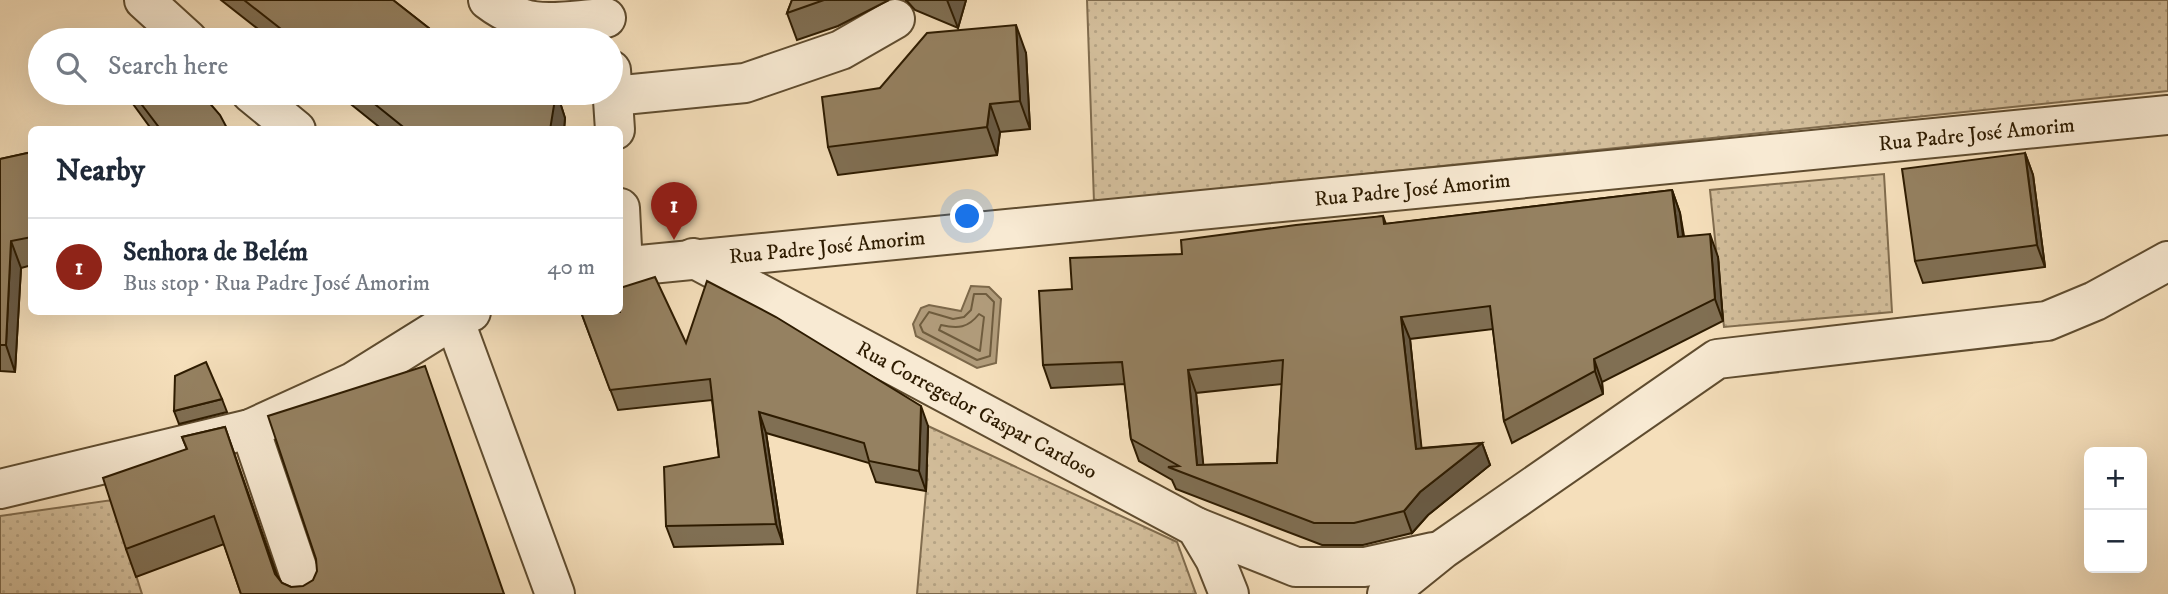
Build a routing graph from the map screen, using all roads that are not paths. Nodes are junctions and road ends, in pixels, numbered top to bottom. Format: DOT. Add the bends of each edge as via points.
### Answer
graph roads {
  1 [pos="488,0"];
  2 [pos="135,2"];
  3 [pos="895,19"];
  4 [pos="607,20"];
  5 [pos="171,28"];
  6 [pos="623,98"];
  7 [pos="266,105"];
  8 [pos="2168,115"];
  9 [pos="291,126"];
  10 [pos="623,214"];
  11 [pos="2168,261"];
  12 [pos="648,264"];
  13 [pos="463,315"];
  14 [pos="250,429"];
  15 [pos="0,489"];
  16 [pos="1196,527"];
  17 [pos="1443,549"];
  18 [pos="1405,558"];
  19 [pos="306,594"];
  20 [pos="555,594"];
  21 [pos="1229,594"];
  22 [pos="1326,594"];
  23 [pos="1387,594"];
  1 -- 4 [label="street" via="528,23"];
  2 -- 5 [label="street"];
  3 -- 6 [label="street" via="841,50 745,83"];
  7 -- 9 [label="street"];
  8 -- 12 [label="street, Rua Padre José Amorim"];
  10 -- 12 [label="street"];
  11 -- 17 [label="street" via="2047,321 1717,359"];
  12 -- 16 [label="street, Rua Corregedor Gaspar Cardoso"];
  13 -- 14 [label="street" via="353,382"];
  13 -- 20 [label="street"];
  14 -- 15 [label="street"];
  14 -- 19 [label="street"];
  16 -- 18 [label="street, Rua Corregedor Gaspar Cardoso" via="1296,567 1365,567"];
  16 -- 21 [label="street"];
  17 -- 18 [label="street"];
  17 -- 23 [label="street"];
  18 -- 22 [label="street"];
}
